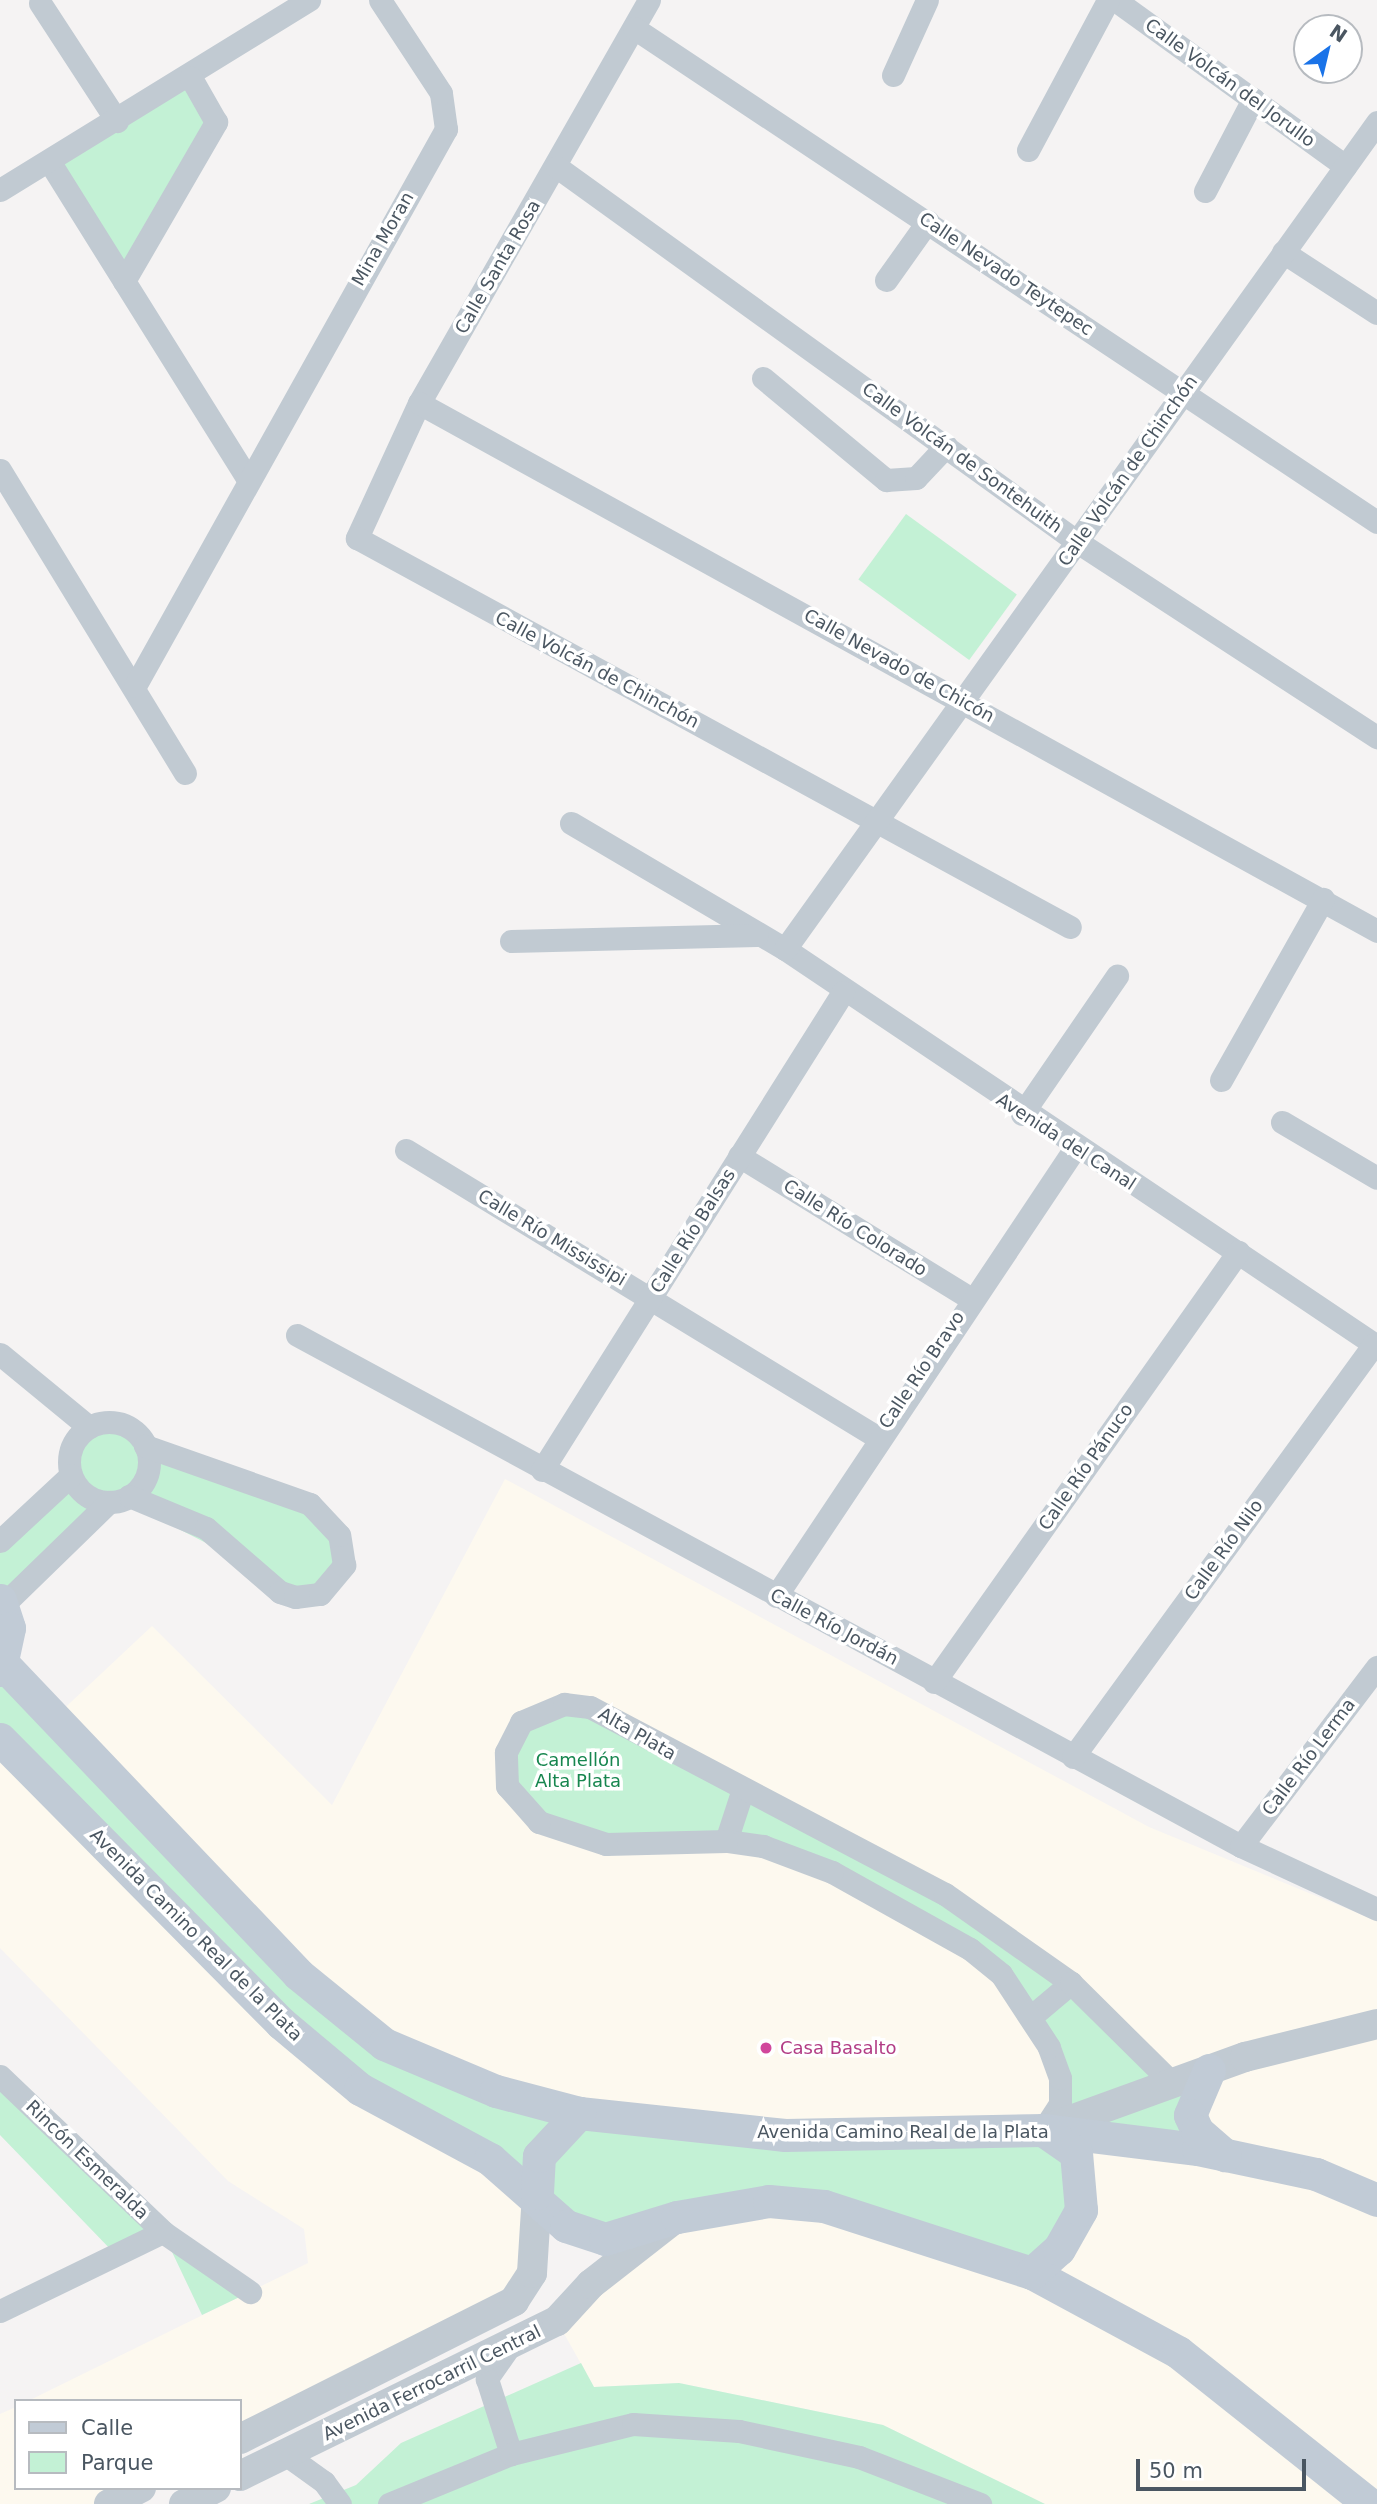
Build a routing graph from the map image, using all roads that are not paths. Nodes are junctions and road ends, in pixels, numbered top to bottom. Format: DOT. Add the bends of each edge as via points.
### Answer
graph roads {
  1 [pos="309,0"];
  2 [pos="380,0"];
  3 [pos="649,0"];
  4 [pos="927,0"];
  5 [pos="1108,0"];
  6 [pos="1115,0"];
  7 [pos="38,1"];
  8 [pos="634,28"];
  9 [pos="893,75"];
  10 [pos="191,78"];
  11 [pos="1253,99"];
  12 [pos="117,121"];
  13 [pos="1377,122"];
  14 [pos="1028,150"];
  15 [pos="49,161"];
  16 [pos="557,166"];
  17 [pos="1345,166"];
  18 [pos="0,190"];
  19 [pos="1205,191"];
  20 [pos="928,221"];
  21 [pos="1283,253"];
  22 [pos="886,280"];
  23 [pos="124,281"];
  24 [pos="1377,313"];
  25 [pos="763,378"];
  26 [pos="1181,393"];
  27 [pos="419,403"];
  28 [pos="946,446"];
  29 [pos="0,470"];
  30 [pos="247,478"];
  31 [pos="1377,522"];
  32 [pos="357,538"];
  33 [pos="1079,543"];
  34 [pos="135,686"];
  35 [pos="961,701"];
  36 [pos="1377,737"];
  37 [pos="186,773"];
  38 [pos="878,819"];
  39 [pos="571,823"];
  40 [pos="1323,898"];
  41 [pos="1070,927"];
  42 [pos="1377,931"];
  43 [pos="758,935"];
  44 [pos="511,941"];
  45 [pos="785,949"];
  46 [pos="1117,976"];
  47 [pos="843,992"];
  48 [pos="1220,1080"];
  49 [pos="1022,1114"];
  50 [pos="1282,1122"];
  51 [pos="1075,1148"];
  52 [pos="406,1150"];
  53 [pos="739,1156"];
  54 [pos="1377,1178"];
  55 [pos="1238,1252"];
  56 [pos="651,1298"];
  57 [pos="971,1299"];
  58 [pos="297,1335"];
  59 [pos="1376,1345"];
  60 [pos="0,1354"];
  61 [pos="89,1427"];
  62 [pos="877,1437"];
  63 [pos="145,1446"];
  64 [pos="542,1470"];
  65 [pos="71,1475"];
  66 [pos="119,1499"];
  67 [pos="0,1541"];
  68 [pos="775,1596"];
  69 [pos="2,1602"];
  70 [pos="2,1667"];
  71 [pos="1377,1667"];
  72 [pos="934,1682"];
  73 [pos="0,1740"];
  74 [pos="1073,1757"];
  75 [pos="742,1792"];
  76 [pos="726,1841"];
  77 [pos="1241,1846"];
  78 [pos="1377,1909"];
  79 [pos="1071,1983"];
  80 [pos="1033,2015"];
  81 [pos="1377,2024"];
  82 [pos="1209,2070"];
  83 [pos="1171,2082"];
  84 [pos="4,2087"];
  85 [pos="579,2113"];
  86 [pos="1043,2130"];
  87 [pos="1225,2155"];
  88 [pos="537,2193"];
  89 [pos="1377,2200"];
  90 [pos="677,2217"];
  91 [pos="163,2232"];
  92 [pos="1032,2273"];
  93 [pos="250,2292"];
  94 [pos="0,2311"];
  95 [pos="509,2347"];
  96 [pos="242,2438"];
  97 [pos="285,2454"];
  98 [pos="511,2454"];
  99 [pos="242,2475"];
  100 [pos="137,2490"];
  101 [pos="212,2490"];
  102 [pos="109,2504"];
  103 [pos="184,2504"];
  104 [pos="340,2504"];
  105 [pos="389,2504"];
  106 [pos="980,2504"];
  107 [pos="1369,2504"];
  1 -- 10 [label="street"];
  2 -- 30 [label="street, Mina Moran" via="441,93 446,129"];
  3 -- 8 [label="street, Calle Santa Rosa"];
  4 -- 9 [label="street"];
  5 -- 14 [label="street"];
  6 -- 11 [label="street, Calle Volcán del Jorullo"];
  7 -- 12 [label="street"];
  8 -- 16 [label="street, Calle Santa Rosa"];
  8 -- 20 [label="street, Calle Nevado Teytepec"];
  10 -- 12 [label="street"];
  10 -- 23 [label="street" via="216,122"];
  11 -- 17 [label="street, Calle Volcán del Jorullo"];
  11 -- 19 [label="street"];
  12 -- 15 [label="street"];
  13 -- 17 [label="street, Calle Volcán de Chinchón"];
  15 -- 18 [label="street"];
  15 -- 23 [label="street"];
  16 -- 27 [label="street, Calle Santa Rosa"];
  16 -- 28 [label="street, Calle Volcán de Sontehuith"];
  17 -- 21 [label="street, Calle Volcán de Chinchón"];
  20 -- 22 [label="street"];
  20 -- 26 [label="street, Calle Nevado Teytepec"];
  21 -- 24 [label="street"];
  21 -- 26 [label="street, Calle Volcán de Chinchón"];
  23 -- 30 [label="street"];
  25 -- 28 [label="street" via="886,480 916,478"];
  26 -- 31 [label="street, Calle Nevado Teytepec"];
  26 -- 33 [label="street, Calle Volcán de Chinchón"];
  27 -- 32 [label="street, Calle Santa Rosa"];
  27 -- 35 [label="street, Calle Nevado de Chicón"];
  28 -- 33 [label="street, Calle Volcán de Sontehuith"];
  29 -- 34 [label="street"];
  30 -- 34 [label="street, Mina Moran"];
  32 -- 38 [label="street, Calle Volcán de Chinchón"];
  33 -- 35 [label="street, Calle Volcán de Chinchón"];
  33 -- 36 [label="street, Calle Volcán de Sontehuith"];
  34 -- 37 [label="street"];
  35 -- 38 [label="street, Calle Volcán de Chinchón"];
  35 -- 40 [label="street, Calle Nevado de Chicón"];
  38 -- 41 [label="street, Calle Volcán de Chinchón"];
  38 -- 45 [label="street, Calle Volcán de Chinchón"];
  39 -- 43 [label="street, Avenida del Canal"];
  40 -- 42 [label="street, Calle Nevado de Chicón"];
  40 -- 48 [label="street"];
  43 -- 44 [label="street, Avenida del Canal"];
  43 -- 45 [label="street, Avenida del Canal"];
  45 -- 47 [label="street, Avenida del Canal"];
  46 -- 49 [label="street"];
  47 -- 49 [label="street, Avenida del Canal"];
  47 -- 53 [label="street, Calle Río Balsas"];
  49 -- 51 [label="street, Avenida del Canal"];
  50 -- 54 [label="street"];
  51 -- 55 [label="street, Avenida del Canal"];
  51 -- 57 [label="street, Calle Río Bravo"];
  52 -- 56 [label="street, Calle Río Mississipi"];
  53 -- 56 [label="street, Calle Río Balsas"];
  53 -- 57 [label="street, Calle Río Colorado"];
  55 -- 59 [label="street, Avenida del Canal"];
  55 -- 72 [label="street, Calle Río Pánuco"];
  56 -- 62 [label="street, Calle Río Mississipi"];
  56 -- 64 [label="street, Calle Río Balsas"];
  57 -- 62 [label="street, Calle Río Bravo"];
  58 -- 64 [label="street, Calle Río Jordán"];
  59 -- 74 [label="street, Calle Río Nilo"];
  60 -- 61 [label="street"];
  61 -- 63 [label="street" via="115,1423"];
  61 -- 65 [label="street" via="71,1447"];
  62 -- 68 [label="street, Calle Río Bravo"];
  63 -- 66 [label="street" via="148,1472"];
  63 -- 66 [label="street" via="310,1504 339,1535 344,1565 320,1594 295,1597 280,1592 206,1528"];
  64 -- 68 [label="street, Calle Río Jordán"];
  65 -- 66 [label="street" via="85,1494"];
  65 -- 67 [label="street"];
  66 -- 69 [label="street"];
  68 -- 72 [label="street, Calle Río Jordán"];
  69 -- 70 [label="main road" via="9,1628"];
  70 -- 85 [label="main road, Avenida Camino Real de la Plata" via="298,1974 384,2045 496,2091"];
  71 -- 77 [label="street, Calle Río Lerma"];
  72 -- 74 [label="street, Calle Río Jordán"];
  73 -- 88 [label="main road, Avenida Camino Real de la Plata" via="281,2023 360,2090 491,2159"];
  74 -- 77 [label="street, Calle Río Jordán"];
  75 -- 76 [label="street"];
  75 -- 76 [label="street, Alta Plata" via="590,1707 540,1710 521,1722 506,1752 507,1786 517,1803 539,1822 575,1837 641,1848"];
  75 -- 79 [label="street, Alta Plata" via="945,1894"];
  76 -- 80 [label="street, Alta Plata" via="795,1856 892,1904 970,1949"];
  77 -- 78 [label="street, Calle Río Jordán"];
  79 -- 80 [label="street"];
  79 -- 83 [label="street, Alta Plata"];
  80 -- 86 [label="street, Alta Plata" via="1060,2078 1060,2104"];
  81 -- 82 [label="street"];
  82 -- 83 [label="street"];
  82 -- 87 [label="main road" via="1190,2115 1197,2130"];
  83 -- 86 [label="street"];
  84 -- 91 [label="street, Rincón Esmeralda"];
  85 -- 86 [label="main road, Avenida Camino Real de la Plata" via="785,2135"];
  85 -- 88 [label="main road" via="539,2155"];
  86 -- 87 [label="main road, Avenida Camino Real de la Plata"];
  86 -- 92 [label="main road" via="1076,2153 1082,2210 1059,2249"];
  87 -- 89 [label="main road, Avenida Camino Real de la Plata" via="1316,2174"];
  88 -- 90 [label="main road, Avenida Camino Real de la Plata" via="566,2226 605,2239"];
  88 -- 96 [label="street, Avenida Ferrocarril Central" via="532,2273 514,2301"];
  90 -- 92 [label="main road, Avenida Camino Real de la Plata" via="769,2201 824,2206"];
  90 -- 95 [label="street, Avenida Ferrocarril Central" via="591,2284 557,2321"];
  91 -- 93 [label="street, Rincón Esmeralda"];
  91 -- 94 [label="street, Rincón Esmeralda"];
  92 -- 107 [label="main road, Avenida Camino Real de la Plata" via="1178,2353"];
  95 -- 97 [label="street, Avenida Ferrocarril Central"];
  95 -- 98 [label="street" via="487,2379"];
  97 -- 99 [label="street, Avenida Ferrocarril Central"];
  97 -- 104 [label="street" via="324,2482"];
  98 -- 105 [label="street"];
  98 -- 106 [label="street" via="633,2424 739,2431 859,2457"];
  100 -- 102 [label="street"];
  101 -- 103 [label="street"];
}
